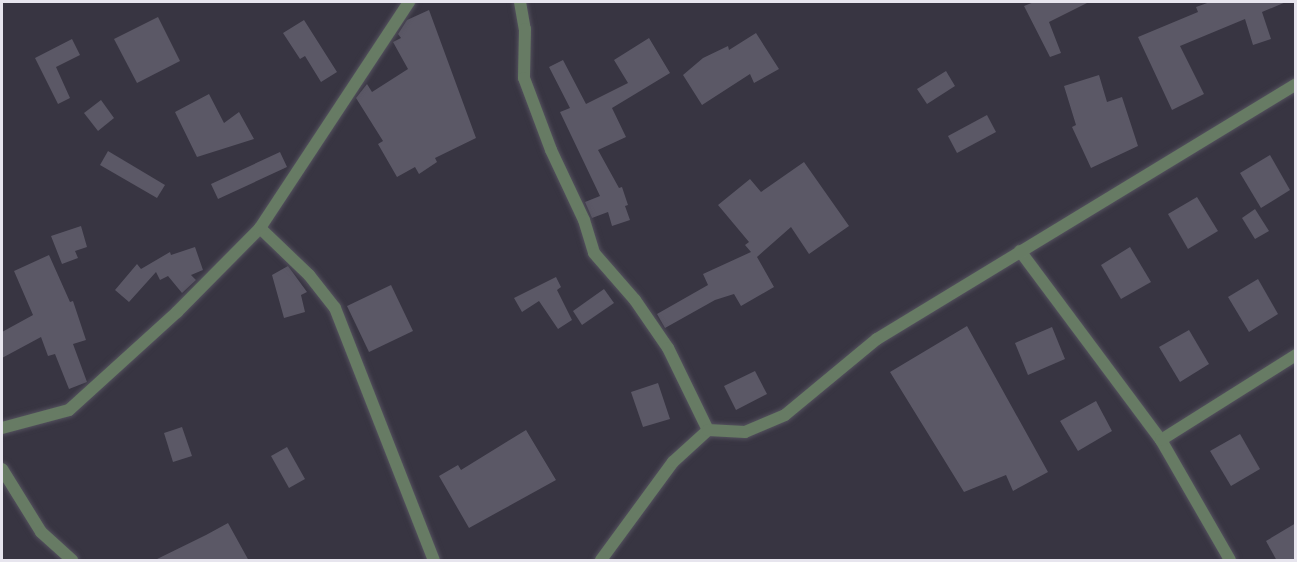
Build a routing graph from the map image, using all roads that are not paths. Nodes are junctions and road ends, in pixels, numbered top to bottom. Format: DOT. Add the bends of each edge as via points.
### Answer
graph roads {
  1 [pos="409,2"];
  2 [pos="520,2"];
  3 [pos="1296,84"];
  4 [pos="260,228"];
  5 [pos="1020,251"];
  6 [pos="1296,355"];
  7 [pos="2,428"];
  8 [pos="708,430"];
  9 [pos="1161,440"];
  10 [pos="2,469"];
  11 [pos="72,561"];
  12 [pos="434,561"];
  13 [pos="601,561"];
  14 [pos="1230,561"];
  1 -- 4 [label="street"];
  2 -- 8 [label="street" via="525,29 524,78 594,253 635,300 668,348"];
  3 -- 5 [label="street"];
  4 -- 7 [label="street" via="177,312 69,410"];
  4 -- 12 [label="street" via="309,275 335,308"];
  5 -- 8 [label="street" via="877,339 784,415 745,432"];
  5 -- 9 [label="street"];
  6 -- 9 [label="street"];
  8 -- 13 [label="street" via="673,462"];
  9 -- 14 [label="street"];
  10 -- 11 [label="street" via="41,532"];
}
